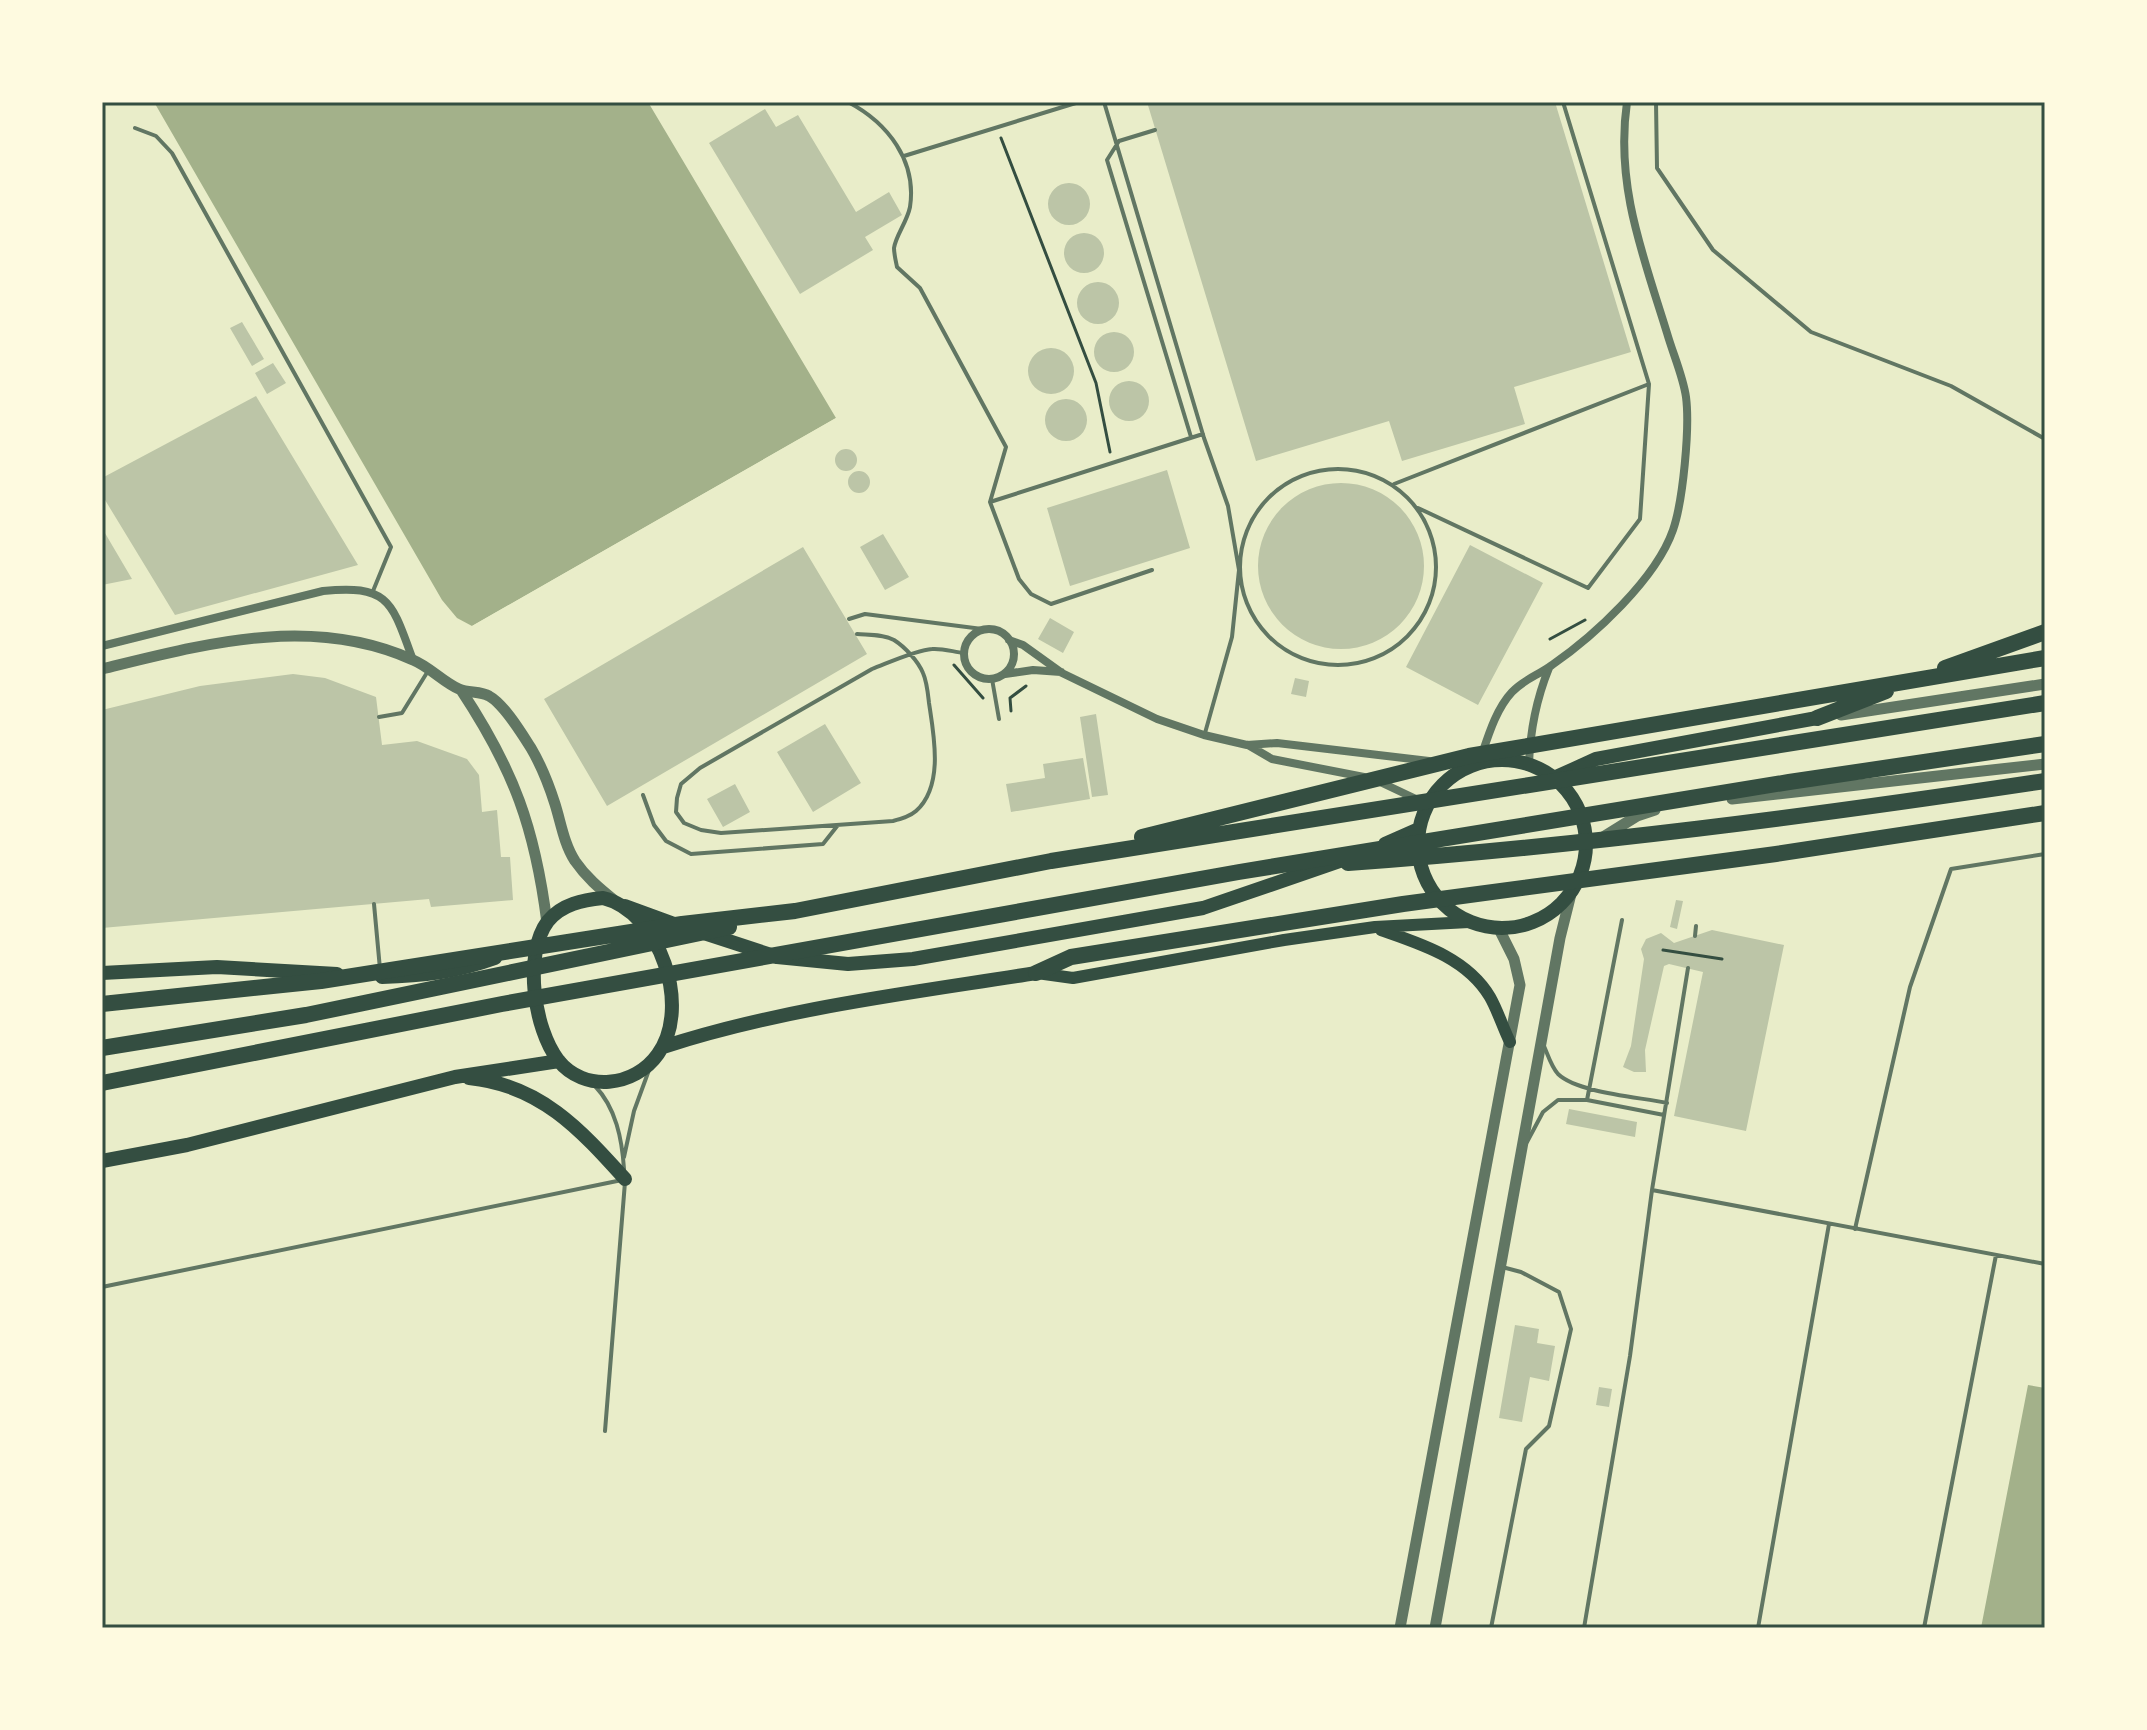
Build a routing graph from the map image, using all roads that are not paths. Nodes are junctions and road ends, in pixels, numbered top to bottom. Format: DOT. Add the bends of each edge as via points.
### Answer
graph roads {
  1 [pos="848,102"];
  2 [pos="1079,102"];
  3 [pos="1104,102"];
  4 [pos="1563,102"];
  5 [pos="1627,102"];
  6 [pos="1656,102"];
  7 [pos="135,128"];
  8 [pos="1155,130"];
  9 [pos="904,156"];
  10 [pos="1649,384"];
  11 [pos="1203,434"];
  12 [pos="1191,437"];
  13 [pos="2045,439"];
  14 [pos="1393,484"];
  15 [pos="990,502"];
  16 [pos="1418,508"];
  17 [pos="1152,570"];
  18 [pos="1239,570"];
  19 [pos="373,591"];
  20 [pos="849,619"];
  21 [pos="990,630"];
  22 [pos="2045,632"];
  23 [pos="857,634"];
  24 [pos="1009,640"];
  25 [pos="102,646"];
  26 [pos="964,653"];
  27 [pos="910,656"];
  28 [pos="2045,658"];
  29 [pos="413,660"];
  30 [pos="1549,668"];
  31 [pos="102,669"];
  32 [pos="429,669"];
  33 [pos="1062,673"];
  34 [pos="1005,674"];
  35 [pos="992,679"];
  36 [pos="2045,684"];
  37 [pos="461,690"];
  38 [pos="2045,703"];
  39 [pos="379,717"];
  40 [pos="1817,718"];
  41 [pos="999,719"];
  42 [pos="1204,735"];
  43 [pos="2045,744"];
  44 [pos="1247,745"];
  45 [pos="2045,764"];
  46 [pos="1474,765"];
  47 [pos="1529,765"];
  48 [pos="1554,778"];
  49 [pos="2045,781"];
  50 [pos="643,795"];
  51 [pos="1427,805"];
  52 [pos="2045,813"];
  53 [pos="838,825"];
  54 [pos="1419,829"];
  55 [pos="1587,848"];
  56 [pos="2045,854"];
  57 [pos="1051,861"];
  58 [pos="1239,872"];
  59 [pos="1572,890"];
  60 [pos="620,903"];
  61 [pos="374,904"];
  62 [pos="795,911"];
  63 [pos="1622,920"];
  64 [pos="1469,922"];
  65 [pos="1696,926"];
  66 [pos="1375,927"];
  67 [pos="544,929"];
  68 [pos="1499,929"];
  69 [pos="1695,936"];
  70 [pos="1688,968"];
  71 [pos="102,973"];
  72 [pos="1036,973"];
  73 [pos="381,977"];
  74 [pos="102,1004"];
  75 [pos="1542,1040"];
  76 [pos="1510,1042"];
  77 [pos="663,1047"];
  78 [pos="102,1048"];
  79 [pos="654,1060"];
  80 [pos="559,1061"];
  81 [pos="455,1077"];
  82 [pos="589,1080"];
  83 [pos="102,1083"];
  84 [pos="1589,1088"];
  85 [pos="1587,1100"];
  86 [pos="1667,1103"];
  87 [pos="1664,1115"];
  88 [pos="1522,1151"];
  89 [pos="623,1160"];
  90 [pos="102,1161"];
  91 [pos="625,1179"];
  92 [pos="1652,1190"];
  93 [pos="1829,1224"];
  94 [pos="1855,1229"];
  95 [pos="1996,1255"];
  96 [pos="2045,1264"];
  97 [pos="1502,1267"];
  98 [pos="102,1287"];
  99 [pos="605,1431"];
  100 [pos="1400,1628"];
  101 [pos="1435,1628"];
  102 [pos="1491,1628"];
  103 [pos="1584,1628"];
  104 [pos="1758,1628"];
  105 [pos="1924,1628"];
  1 -- 9 [label="lane" via="867,112"];
  2 -- 9 [label="lane"];
  3 -- 11 [label="lane"];
  4 -- 10 [label="lane"];
  5 -- 30 [label="street" via="1623,130 1629,207 1686,396 1682,477 1673,531 1652,566 1621,607"];
  6 -- 13 [label="lane" via="1657,168 1713,250 1811,332 1951,386"];
  7 -- 19 [label="lane" via="156,136 172,153 391,547"];
  8 -- 12 [label="lane" via="1119,141 1107,160"];
  9 -- 15 [label="lane" via="912,181 907,217 894,248 897,267 920,288 1006,447"];
  10 -- 14 [label="lane"];
  10 -- 16 [label="lane" via="1640,519 1588,588"];
  11 -- 12 [label="lane"];
  11 -- 18 [label="lane" via="1228,506"];
  12 -- 15 [label="lane"];
  14 -- 16 [label="lane"];
  14 -- 18 [label="lane" via="1365,472 1334,468 1304,474 1277,489 1256,511 1243,539"];
  15 -- 17 [label="lane" via="1019,579 1031,594 1051,604"];
  16 -- 18 [label="lane" via="1433,538 1438,571 1431,604 1413,633 1387,654 1344,665 1289,653 1263,631 1246,603"];
  18 -- 42 [label="lane" via="1232,637"];
  19 -- 25 [label="street" via="323,591"];
  19 -- 29 [label="street" via="395,613"];
  20 -- 21 [label="lane" via="865,614"];
  21 -- 24 [label="street"];
  21 -- 26 [label="street" via="969,639"];
  22 -- 40 [label="highway"];
  23 -- 27 [label="lane" via="892,639"];
  24 -- 33 [label="street"];
  24 -- 34 [label="street" via="1013,661"];
  26 -- 27 [label="lane" via="932,649"];
  26 -- 35 [label="street" via="975,675"];
  27 -- 53 [label="lane" via="925,675 937,750 934,776 918,810 906,818"];
  27 -- 53 [label="lane" via="872,669 700,768 681,784 677,798 676,812 684,823 721,833"];
  28 -- 57 [label="highway" via="1469,756"];
  29 -- 31 [label="street" via="346,641 283,635 256,636"];
  29 -- 32 [label="street"];
  30 -- 46 [label="street" via="1510,694"];
  30 -- 47 [label="street" via="1530,730"];
  32 -- 37 [label="street"];
  32 -- 39 [label="lane" via="402,713"];
  33 -- 34 [label="street"];
  33 -- 42 [label="street" via="1157,719"];
  34 -- 35 [label="street"];
  35 -- 41 [label="lane"];
  36 -- 40 [label="street"];
  37 -- 60 [label="street" via="489,695 512,720 545,777 573,859"];
  37 -- 67 [label="street" via="501,756 524,809 540,872"];
  38 -- 57 [label="highway"];
  40 -- 48 [label="main road" via="1596,759"];
  42 -- 44 [label="street"];
  43 -- 58 [label="highway"];
  44 -- 46 [label="street" via="1277,743"];
  44 -- 51 [label="street" via="1272,759 1375,779"];
  45 -- 55 [label="street" via="1671,806 1637,816"];
  46 -- 47 [label="main road" via="1496,760"];
  46 -- 51 [label="main road" via="1445,782"];
  47 -- 48 [label="main road"];
  48 -- 55 [label="main road" via="1581,813"];
  49 -- 58 [label="highway" via="1555,847"];
  50 -- 53 [label="lane" via="666,841 691,854 823,844"];
  51 -- 54 [label="main road"];
  52 -- 72 [label="highway" via="1403,904 1071,957"];
  54 -- 60 [label="main road" via="1203,908 913,959 848,964 777,957"];
  54 -- 64 [label="main road" via="1418,857 1427,884 1445,907"];
  55 -- 59 [label="main road"];
  56 -- 94 [label="lane" via="1951,869 1910,987"];
  57 -- 62 [label="highway"];
  58 -- 83 [label="highway" via="517,1001"];
  59 -- 68 [label="main road" via="1536,923"];
  59 -- 75 [label="street"];
  60 -- 67 [label="main road" via="603,898 571,905"];
  60 -- 77 [label="main road" via="655,940 664,961 671,1017"];
  61 -- 73 [label="lane"];
  62 -- 74 [label="highway" via="321,981"];
  62 -- 78 [label="highway" via="306,1015"];
  63 -- 84 [label="lane"];
  64 -- 66 [label="main road"];
  64 -- 68 [label="main road"];
  65 -- 69 [label="lane"];
  66 -- 72 [label="main road" via="1073,978"];
  66 -- 76 [label="main road" via="1468,970 1490,997"];
  67 -- 73 [label="main road" via="497,957 463,969"];
  67 -- 80 [label="main road" via="535,956 537,1004 545,1036"];
  68 -- 76 [label="street" via="1520,985"];
  70 -- 86 [label="lane"];
  71 -- 73 [label="main road" via="217,967"];
  72 -- 77 [label="main road" via="737,1026"];
  75 -- 84 [label="lane" via="1559,1075"];
  75 -- 88 [label="street"];
  76 -- 100 [label="street"];
  77 -- 79 [label="main road"];
  79 -- 82 [label="main road" via="627,1079"];
  79 -- 89 [label="lane" via="634,1111"];
  80 -- 81 [label="main road"];
  80 -- 82 [label="main road"];
  81 -- 90 [label="main road" via="187,1145"];
  81 -- 91 [label="main road" via="506,1085 544,1103 571,1122"];
  82 -- 89 [label="lane" via="608,1099"];
  84 -- 85 [label="lane"];
  84 -- 86 [label="lane"];
  85 -- 87 [label="lane"];
  85 -- 88 [label="lane" via="1550,1105"];
  86 -- 87 [label="lane"];
  87 -- 92 [label="lane"];
  88 -- 97 [label="street"];
  89 -- 91 [label="lane"];
  91 -- 98 [label="lane"];
  91 -- 99 [label="lane"];
  92 -- 93 [label="lane"];
  92 -- 103 [label="lane"];
  93 -- 94 [label="lane"];
  93 -- 104 [label="lane"];
  94 -- 95 [label="lane"];
  95 -- 96 [label="lane"];
  95 -- 105 [label="lane"];
  97 -- 101 [label="street"];
  97 -- 102 [label="lane" via="1559,1292 1571,1329 1549,1426 1526,1449"];
}
